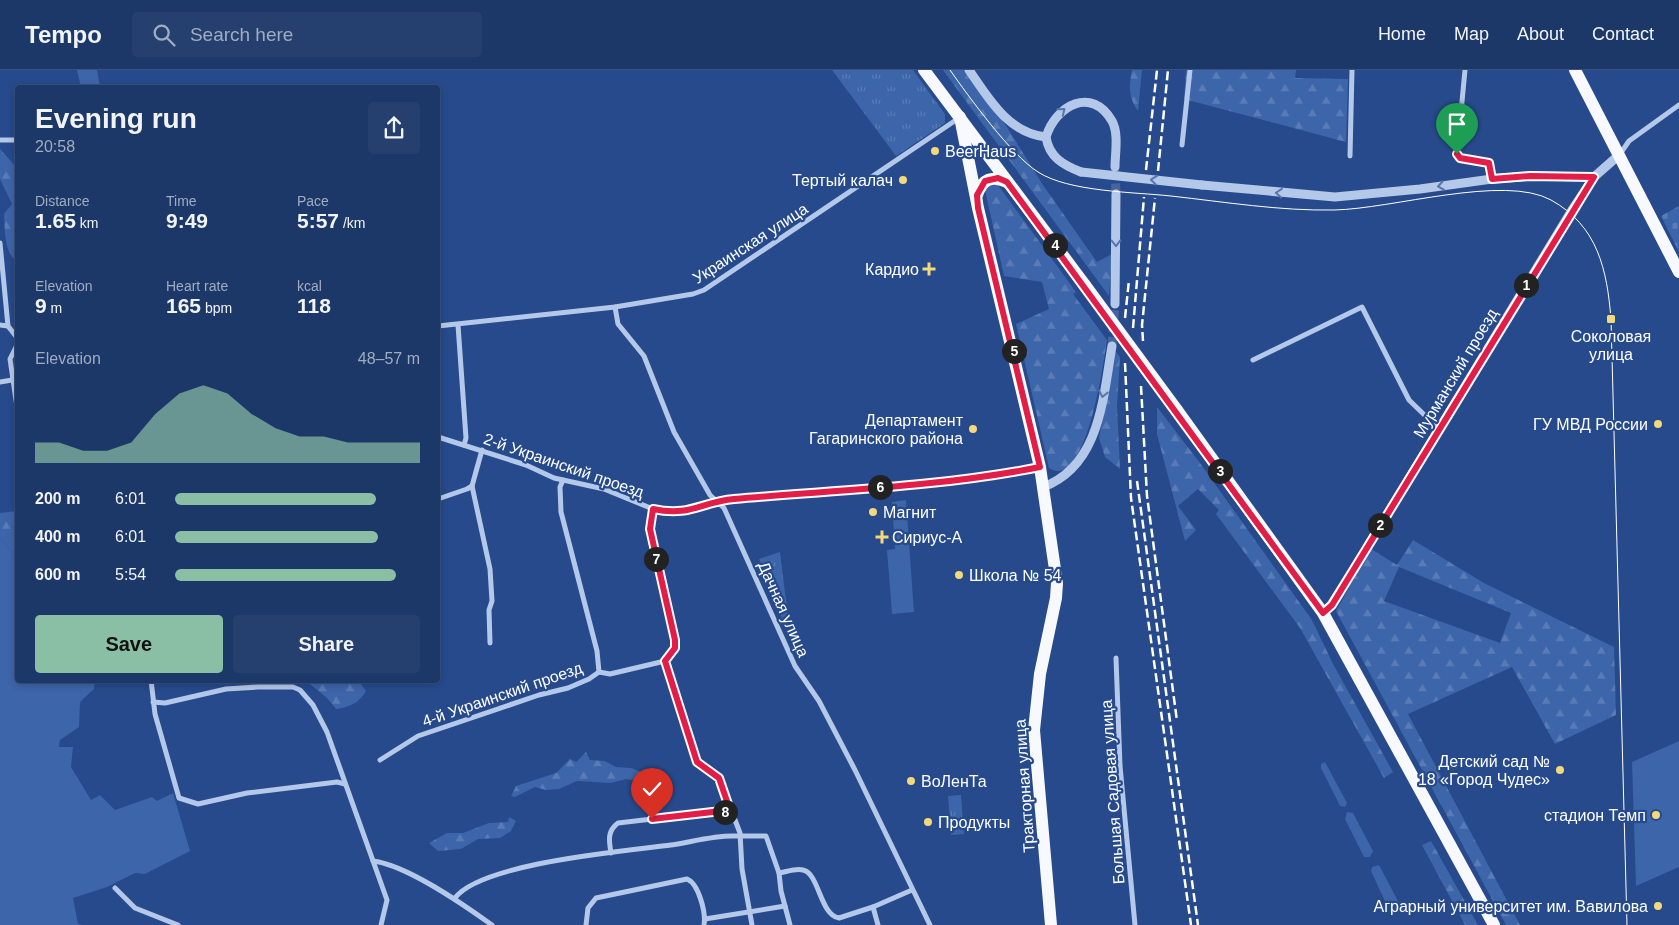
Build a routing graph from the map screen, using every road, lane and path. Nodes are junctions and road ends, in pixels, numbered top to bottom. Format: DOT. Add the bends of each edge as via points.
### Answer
graph roads {
  1 [pos="924,70"];
  2 [pos="969,70"];
  3 [pos="1190,70"];
  4 [pos="1352,70"];
  5 [pos="1465,70"];
  6 [pos="1575,70"];
  7 [pos="1679,106"];
  8 [pos="960,117"];
  9 [pos="1046,137"];
  10 [pos="0,140"];
  11 [pos="15,140"];
  12 [pos="1182,145"];
  13 [pos="1619,155"];
  14 [pos="1350,156"];
  15 [pos="1115,167"];
  16 [pos="1594,177"];
  17 [pos="1492,179"];
  18 [pos="1007,182"];
  19 [pos="1116,194"];
  20 [pos="977,195"];
  21 [pos="0,242"];
  22 [pos="1679,272"];
  23 [pos="1115,304"];
  24 [pos="615,306"];
  25 [pos="458,325"];
  26 [pos="0,326"];
  27 [pos="8,326"];
  28 [pos="440,326"];
  29 [pos="15,336"];
  30 [pos="15,346"];
  31 [pos="1112,346"];
  32 [pos="1253,360"];
  33 [pos="12,380"];
  34 [pos="0,382"];
  35 [pos="15,397"];
  36 [pos="1439,429"];
  37 [pos="440,438"];
  38 [pos="464,445"];
  39 [pos="482,450"];
  40 [pos="1040,467"];
  41 [pos="563,480"];
  42 [pos="472,486"];
  43 [pos="1043,487"];
  44 [pos="440,498"];
  45 [pos="719,502"];
  46 [pos="653,509"];
  47 [pos="1323,613"];
  48 [pos="490,643"];
  49 [pos="1116,658"];
  50 [pos="665,661"];
  51 [pos="599,672"];
  52 [pos="151,683"];
  53 [pos="153,702"];
  54 [pos="380,760"];
  55 [pos="345,784"];
  56 [pos="730,810"];
  57 [pos="741,837"];
  58 [pos="611,852"];
  59 [pos="373,861"];
  60 [pos="779,873"];
  61 [pos="115,888"];
  62 [pos="912,890"];
  63 [pos="455,898"];
  64 [pos="785,906"];
  65 [pos="873,907"];
  66 [pos="750,912"];
  67 [pos="705,922"];
  68 [pos="178,925"];
  69 [pos="381,925"];
  70 [pos="492,925"];
  71 [pos="586,925"];
  72 [pos="752,925"];
  73 [pos="790,925"];
  74 [pos="878,925"];
  75 [pos="930,925"];
  76 [pos="1051,925"];
  77 [pos="1135,925"];
  78 [pos="1494,925"];
  1 -- 8 [label="main road"];
  2 -- 9 [label="street" via="1008,120 1025,132"];
  3 -- 12 [label="street"];
  4 -- 14 [label="street"];
  5 -- 17 [label="street" via="1457,154 1460,158 1489,163"];
  6 -- 13 [label="main road"];
  7 -- 13 [label="street" via="1629,141"];
  8 -- 18 [label="main road"];
  8 -- 20 [label="main road, Тракторная улица"];
  8 -- 24 [label="street, Украинская улица" via="704,290"];
  9 -- 15 [label="street, one-way" via="1056,116 1070,105 1079,103 1097,107 1113,121"];
  17 -- 9 [label="street, one-way, bridge" via="1335,197 1202,185 1081,172 1061,163 1052,154"];
  10 -- 11 [label="street"];
  13 -- 16 [label="street, Мурманский проезд"];
  13 -- 22 [label="main road"];
  16 -- 17 [label="street"];
  16 -- 36 [label="street, Мурманский проезд"];
  18 -- 20 [label="main road" via="990,178 980,185"];
  18 -- 47 [label="main road, bridge"];
  19 -- 23 [label="street, one-way"];
  20 -- 40 [label="main road, Тракторная улица"];
  21 -- 27 [label="street"];
  24 -- 25 [label="street, Украинская улица"];
  24 -- 45 [label="street, Дачная улица" via="618,324 644,356 674,432 710,495"];
  25 -- 28 [label="street, Украинская улица"];
  25 -- 38 [label="street"];
  26 -- 27 [label="street"];
  27 -- 29 [label="street"];
  30 -- 33 [label="street" via="10,354"];
  31 -- 43 [label="street, one-way" via="1090,442 1074,468 1060,481"];
  32 -- 36 [label="street" via="1362,307 1409,400"];
  33 -- 34 [label="street"];
  33 -- 35 [label="street"];
  36 -- 47 [label="street, Мурманский проезд" via="1332,605"];
  37 -- 38 [label="street, 2-й Украинский проезд"];
  38 -- 39 [label="street, 2-й Украинский проезд"];
  39 -- 41 [label="street, 2-й Украинский проезд"];
  39 -- 42 [label="street"];
  40 -- 43 [label="main road, Тракторная улица"];
  40 -- 45 [label="street, 2-й Украинский проезд" via="911,485"];
  41 -- 46 [label="street, 2-й Украинский проезд" via="604,489"];
  41 -- 51 [label="street" via="560,487 561,512"];
  42 -- 44 [label="street"];
  42 -- 48 [label="street" via="490,569"];
  43 -- 76 [label="main road, Тракторная улица" via="1056,598 1040,674 1034,730"];
  45 -- 46 [label="street, 2-й Украинский проезд" via="688,512 670,513"];
  45 -- 62 [label="street, Дачная улица" via="795,666 819,701"];
  46 -- 50 [label="street" via="650,529 675,640 675,648"];
  47 -- 78 [label="main road"];
  49 -- 77 [label="street, Большая Садовая улица" via="1120,766"];
  50 -- 51 [label="street, 4-й Украинский проезд" via="610,674"];
  50 -- 56 [label="street" via="697,762 719,778"];
  51 -- 54 [label="street, 4-й Украинский проезд" via="568,688 418,736"];
  52 -- 53 [label="street"];
  53 -- 55 [label="street" via="166,703 226,690 293,687 313,705 330,740"];
  53 -- 55 [label="street" via="179,798 198,804 247,794 337,782"];
  55 -- 59 [label="street"];
  56 -- 57 [label="street"];
  56 -- 58 [label="street" via="618,824 610,834"];
  57 -- 58 [label="street"];
  57 -- 60 [label="street" via="766,836"];
  57 -- 66 [label="street" via="742,869"];
  58 -- 63 [label="street" via="507,871 459,892"];
  59 -- 63 [label="street" via="408,874"];
  59 -- 69 [label="street" via="387,900"];
  60 -- 64 [label="street"];
  60 -- 65 [label="street" via="806,871 834,917"];
  61 -- 68 [label="street" via="135,908"];
  62 -- 65 [label="street"];
  62 -- 75 [label="street, Дачная улица"];
  63 -- 70 [label="street"];
  64 -- 66 [label="street"];
  64 -- 73 [label="street"];
  65 -- 74 [label="street"];
  66 -- 67 [label="street"];
  66 -- 72 [label="street"];
  67 -- 71 [label="street" via="696,887 687,879 596,898 588,908"];
}
